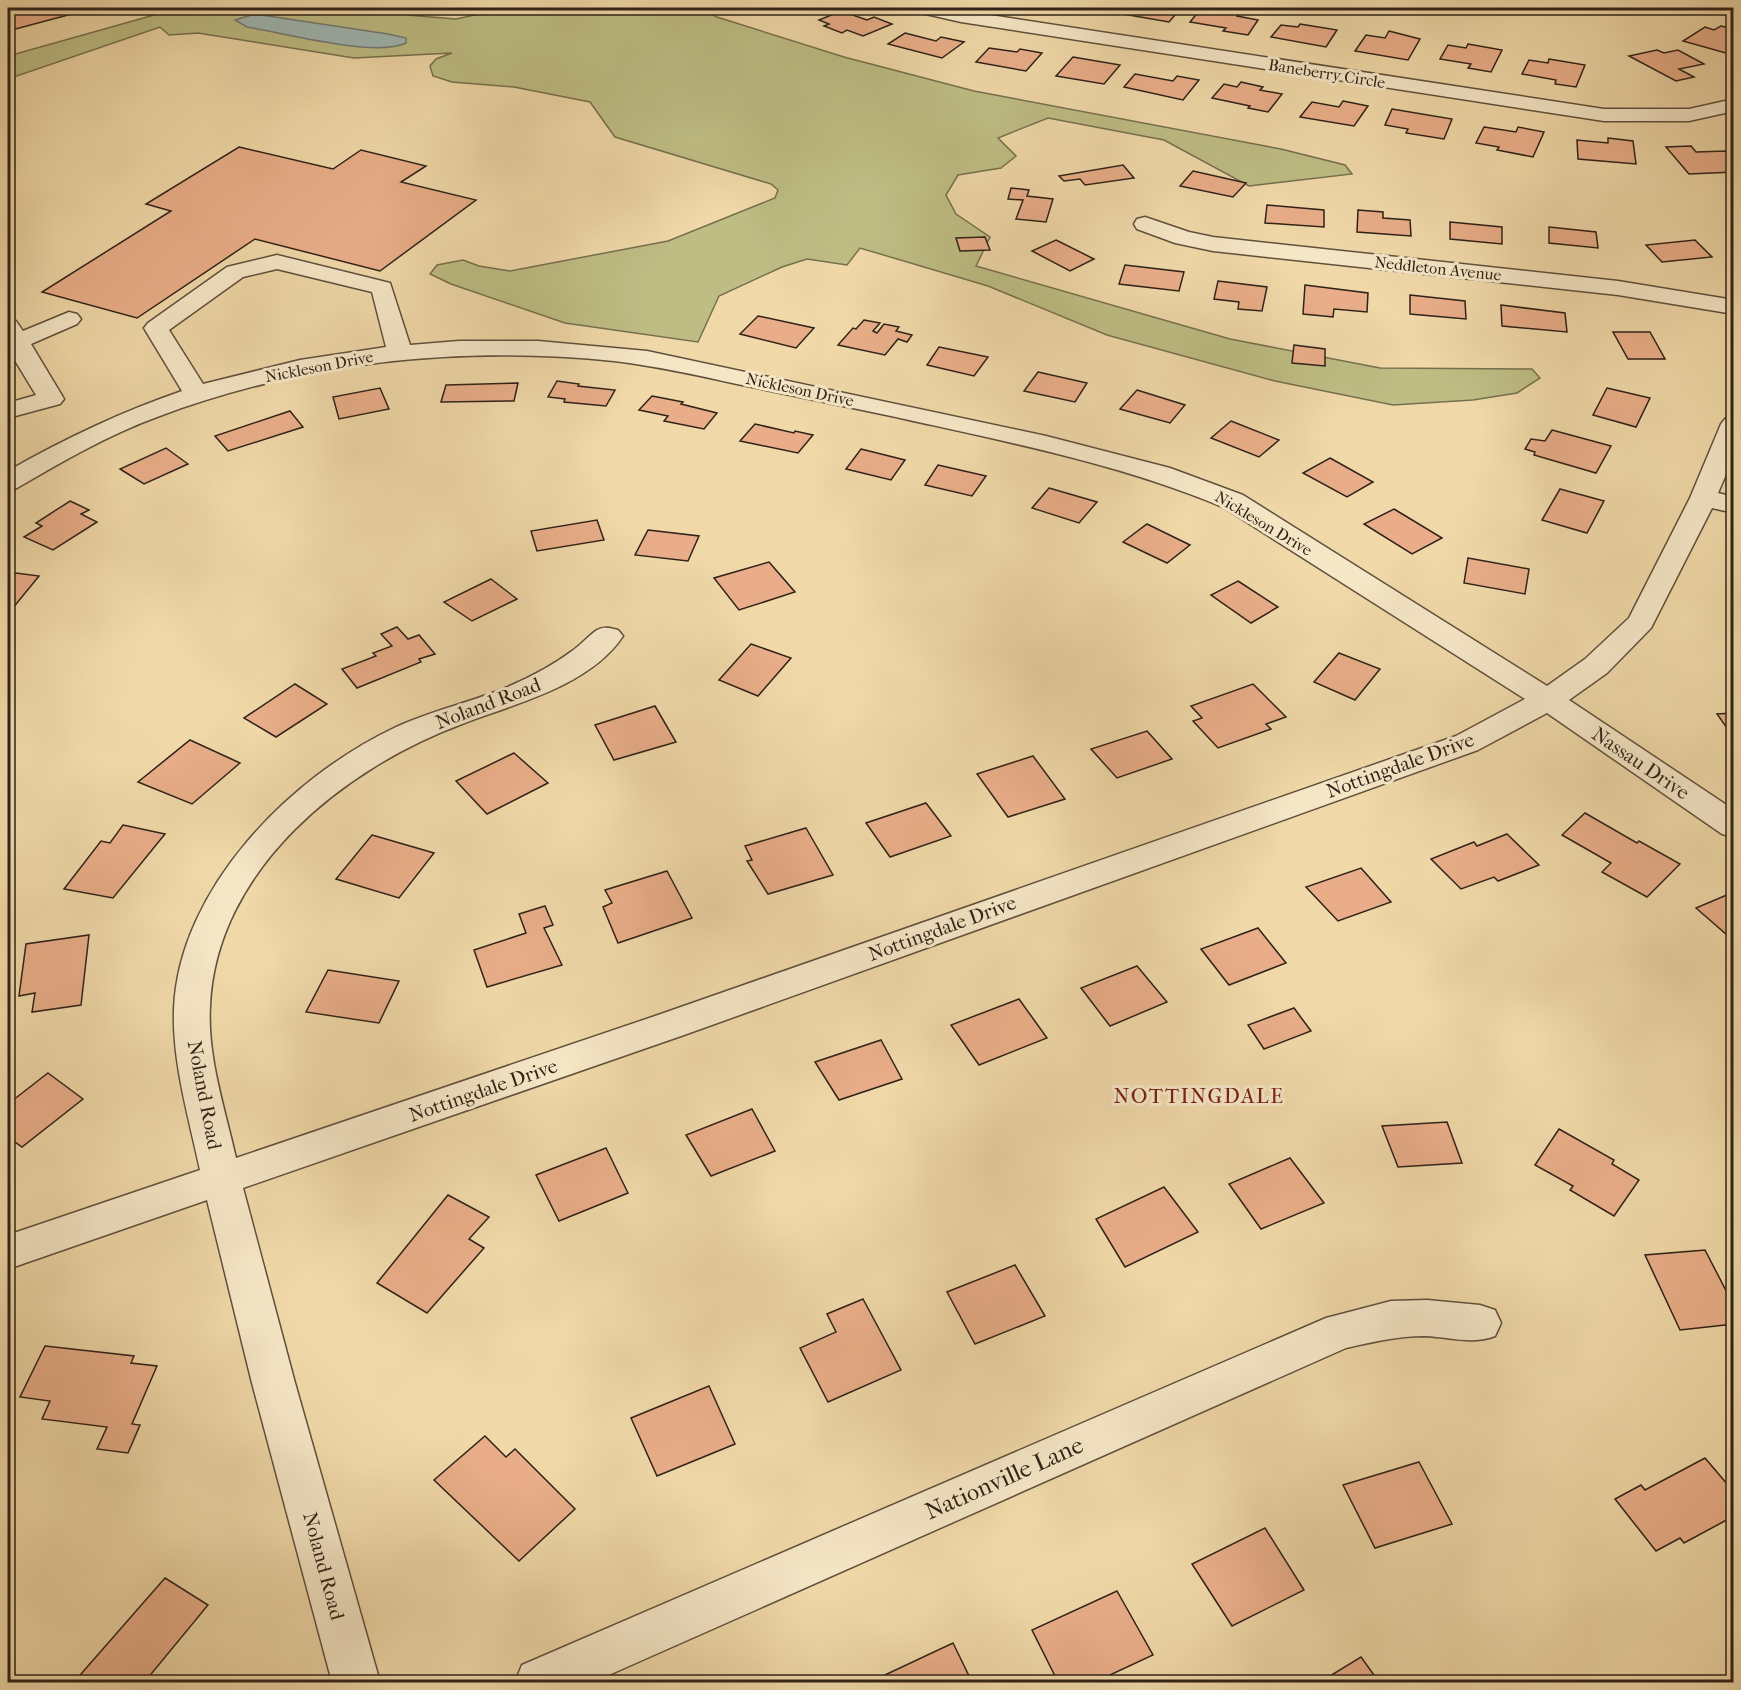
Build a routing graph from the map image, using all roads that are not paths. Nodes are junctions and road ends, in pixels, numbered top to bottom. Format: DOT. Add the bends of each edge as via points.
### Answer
graph roads {
  1 [pos="922,8"];
  2 [pos="1734,105"];
  3 [pos="1145,224"];
  4 [pos="1734,307"];
  5 [pos="69,319"];
  6 [pos="11,336"];
  7 [pos="400,352"];
  8 [pos="197,395"];
  9 [pos="8,411"];
  10 [pos="1734,424"];
  11 [pos="13,473"];
  12 [pos="1718,502"];
  13 [pos="609,636"];
  14 [pos="1548,700"];
  15 [pos="1734,826"];
  16 [pos="222,1180"];
  17 [pos="8,1252"];
  18 [pos="1480,1323"];
  19 [pos="356,1683"];
  20 [pos="539,1683"];
  1 -- 2 [label="street, Baneberry Circle" via="1604,114 1689,115"];
  3 -- 4 [label="street, Neddleton Avenue" via="1213,244 1618,288"];
  5 -- 6 [label="street" via="45,332"];
  6 -- 9 [label="street" via="51,399"];
  7 -- 8 [label="street, Nickleson Drive" via="278,372"];
  7 -- 8 [label="street" via="382,288 277,262 235,272 156,328"];
  7 -- 14 [label="street, Nickleson Drive" via="523,348 659,361 855,400 1164,474 1233,501"];
  8 -- 11 [label="street, Nickleson Drive" via="123,422"];
  10 -- 12 [label="street, Nottingdale Drive"];
  12 -- 14 [label="street, Nottingdale Drive" via="1641,622 1596,666"];
  13 -- 16 [label="street, Noland Road" via="568,669 539,685 405,736 358,762 285,820 251,858 223,901 203,946 193,994 192,1043"];
  14 -- 15 [label="street, Nassau Drive"];
  14 -- 16 [label="street, Nottingdale Drive" via="1467,743"];
  16 -- 17 [label="street, Nottingdale Drive"];
  16 -- 19 [label="street, Noland Road" via="256,1321"];
  18 -- 20 [label="street, Nationville Lane" via="1391,1319 1341,1331"];
}
